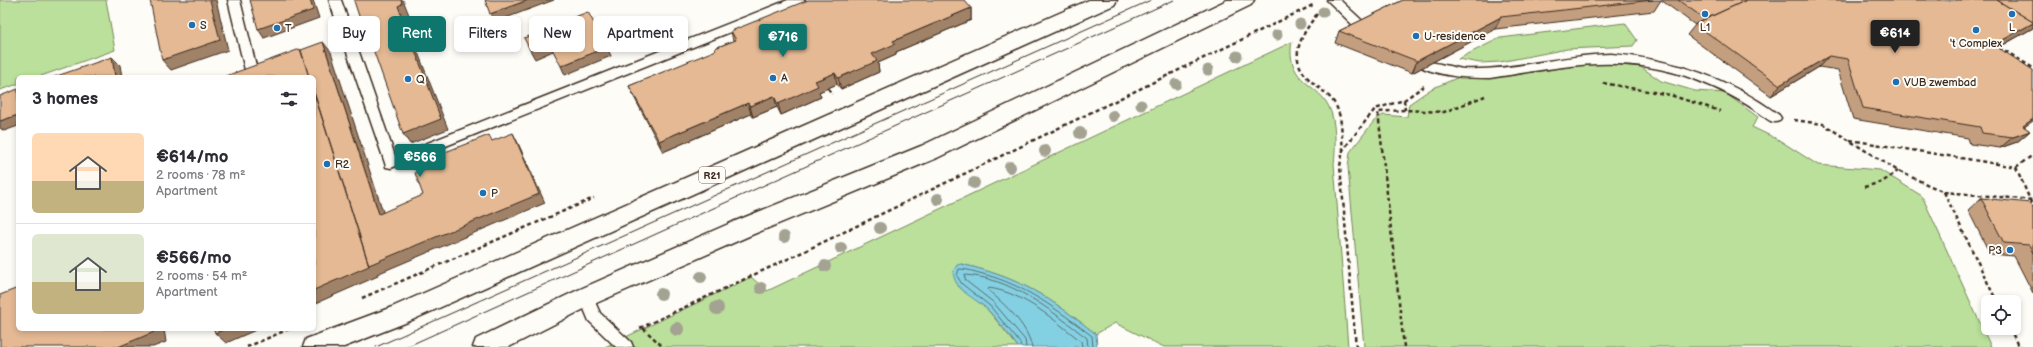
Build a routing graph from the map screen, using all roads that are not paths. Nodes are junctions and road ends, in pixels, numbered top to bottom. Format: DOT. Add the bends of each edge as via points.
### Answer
graph roads {
  1 [pos="234,0"];
  2 [pos="335,0"];
  3 [pos="799,0"];
  4 [pos="1107,0"];
  5 [pos="1244,0"];
  6 [pos="1333,0"];
  7 [pos="772,5"];
  8 [pos="1364,29"];
  9 [pos="1427,65"];
  10 [pos="251,70"];
  11 [pos="1775,118"];
  12 [pos="586,297"];
  13 [pos="621,343"];
  14 [pos="315,347"];
  15 [pos="485,347"];
  1 -- 10 [label="lane"];
  2 -- 7 [label="lane" via="391,163"];
  3 -- 7 [label="lane"];
  4 -- 14 [label="main road, R21" via="401,314"];
  5 -- 12 [label="main road" via="929,152 741,229"];
  6 -- 8 [label="lane"];
  9 -- 11 [label="lane" via="1446,71 1490,73 1587,59 1640,62 1678,70 1716,83 1755,102"];
  12 -- 13 [label="lane" via="594,317"];
  12 -- 15 [label="main road"];
}
